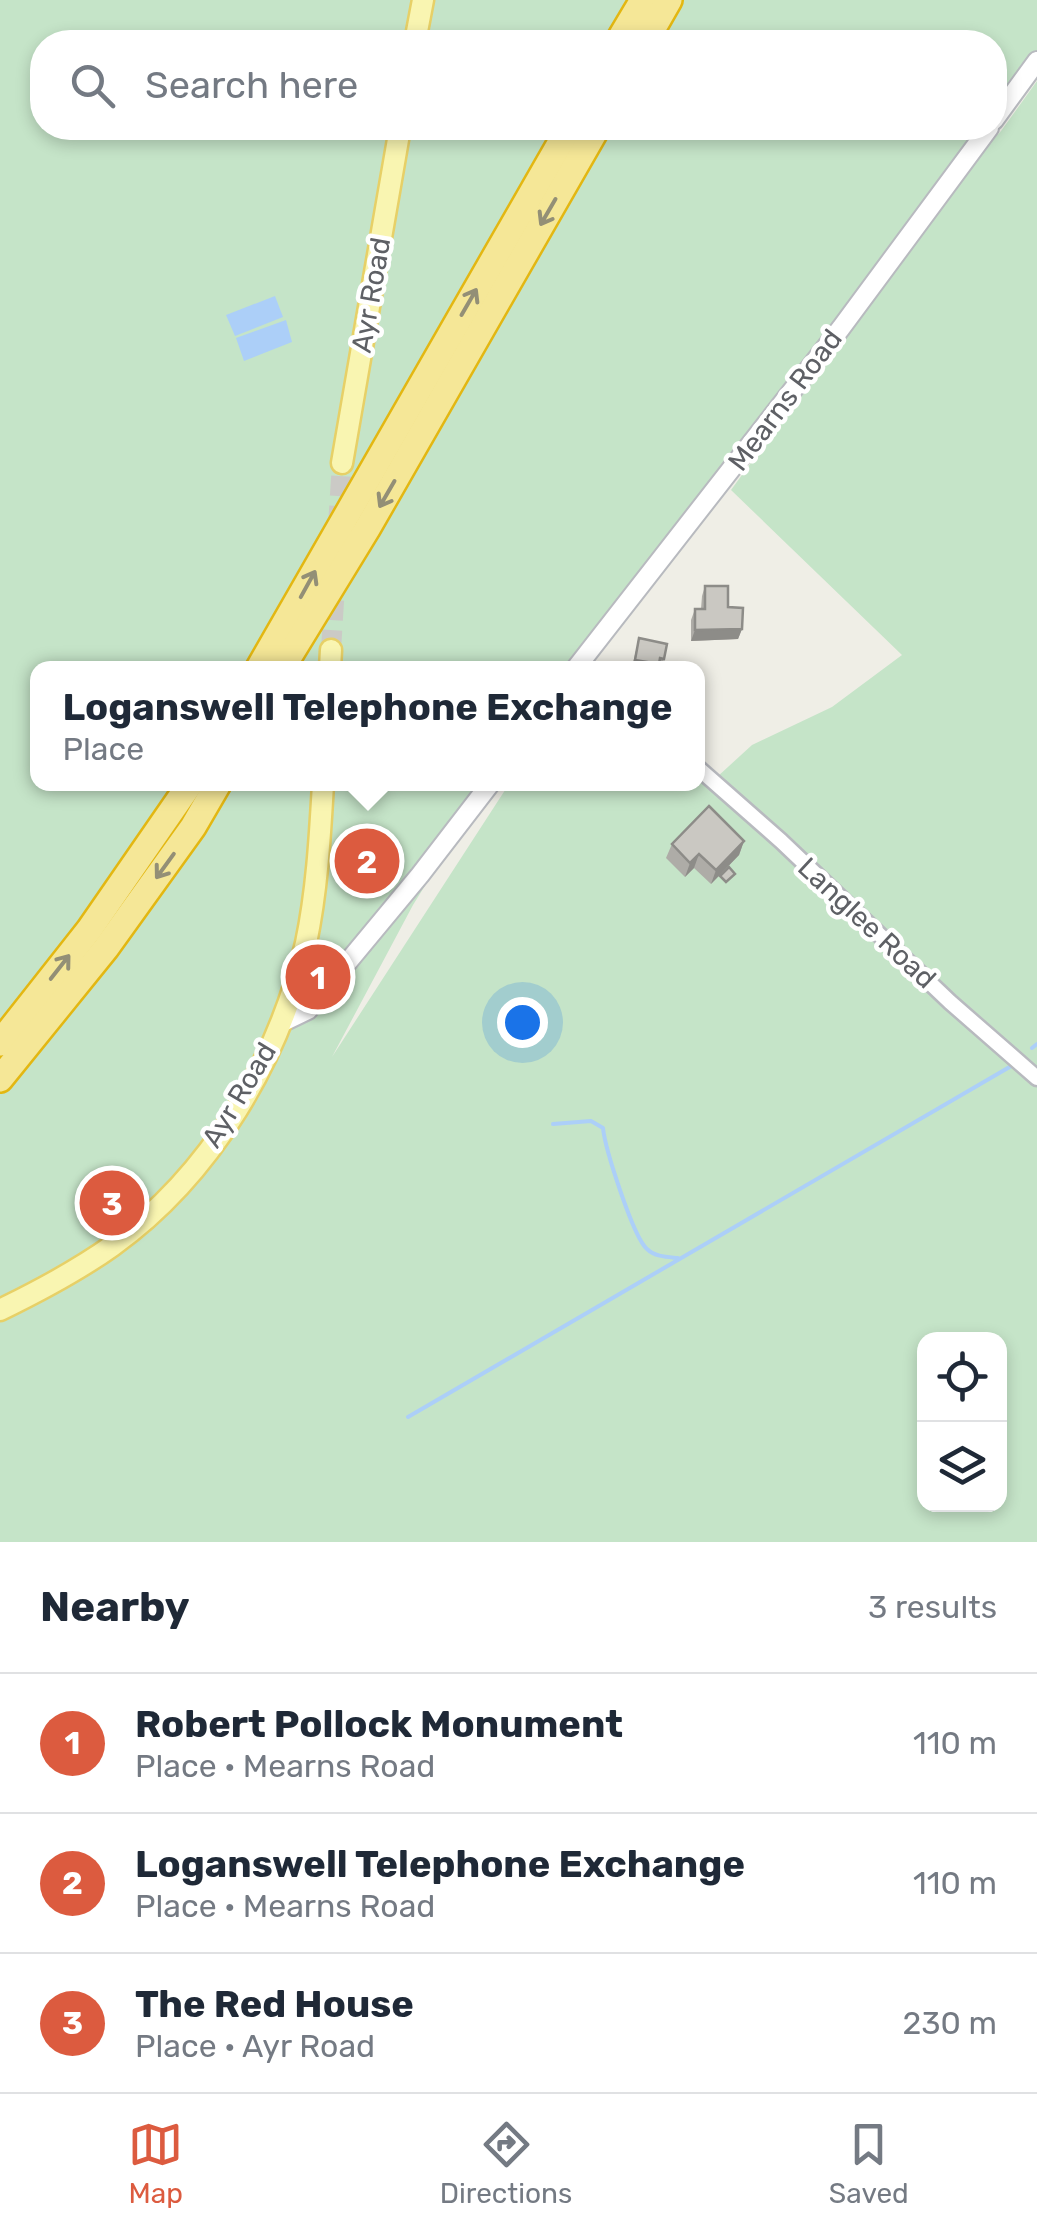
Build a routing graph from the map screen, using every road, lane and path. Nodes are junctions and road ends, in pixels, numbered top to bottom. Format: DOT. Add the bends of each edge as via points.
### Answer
graph roads {
  1 [pos="423,0"];
  2 [pos="643,0"];
  3 [pos="669,0"];
  4 [pos="418,30"];
  5 [pos="625,30"];
  6 [pos="652,30"];
  7 [pos="1037,61"];
  8 [pos="1007,102"];
  9 [pos="398,140"];
  10 [pos="563,140"];
  11 [pos="590,140"];
  12 [pos="981,140"];
  13 [pos="342,463"];
  14 [pos="262,661"];
  15 [pos="286,661"];
  16 [pos="585,661"];
  17 [pos="705,775"];
  18 [pos="185,791"];
  19 [pos="214,791"];
  20 [pos="322,791"];
  21 [pos="485,791"];
  22 [pos="281,1023"];
  23 [pos="0,1043"];
  24 [pos="1037,1078"];
  25 [pos="0,1079"];
  26 [pos="0,1310"];
  1 -- 4 [label="main road"];
  2 -- 5 [label="highway"];
  3 -- 6 [label="highway"];
  7 -- 8 [label="street"];
  9 -- 13 [label="main road, Ayr Road"];
  14 -- 10 [label="highway, one-way"];
  11 -- 15 [label="highway, one-way"];
  12 -- 16 [label="street, Mearns Road"];
  17 -- 24 [label="street, Langlee Road"];
  23 -- 18 [label="highway, one-way"];
  19 -- 25 [label="highway, one-way" via="106,948"];
  20 -- 22 [label="main road, Ayr Road" via="306,942"];
  21 -- 22 [label="street" via="308,1010"];
  22 -- 26 [label="main road, Ayr Road" via="225,1128 176,1188 116,1244"];
}
